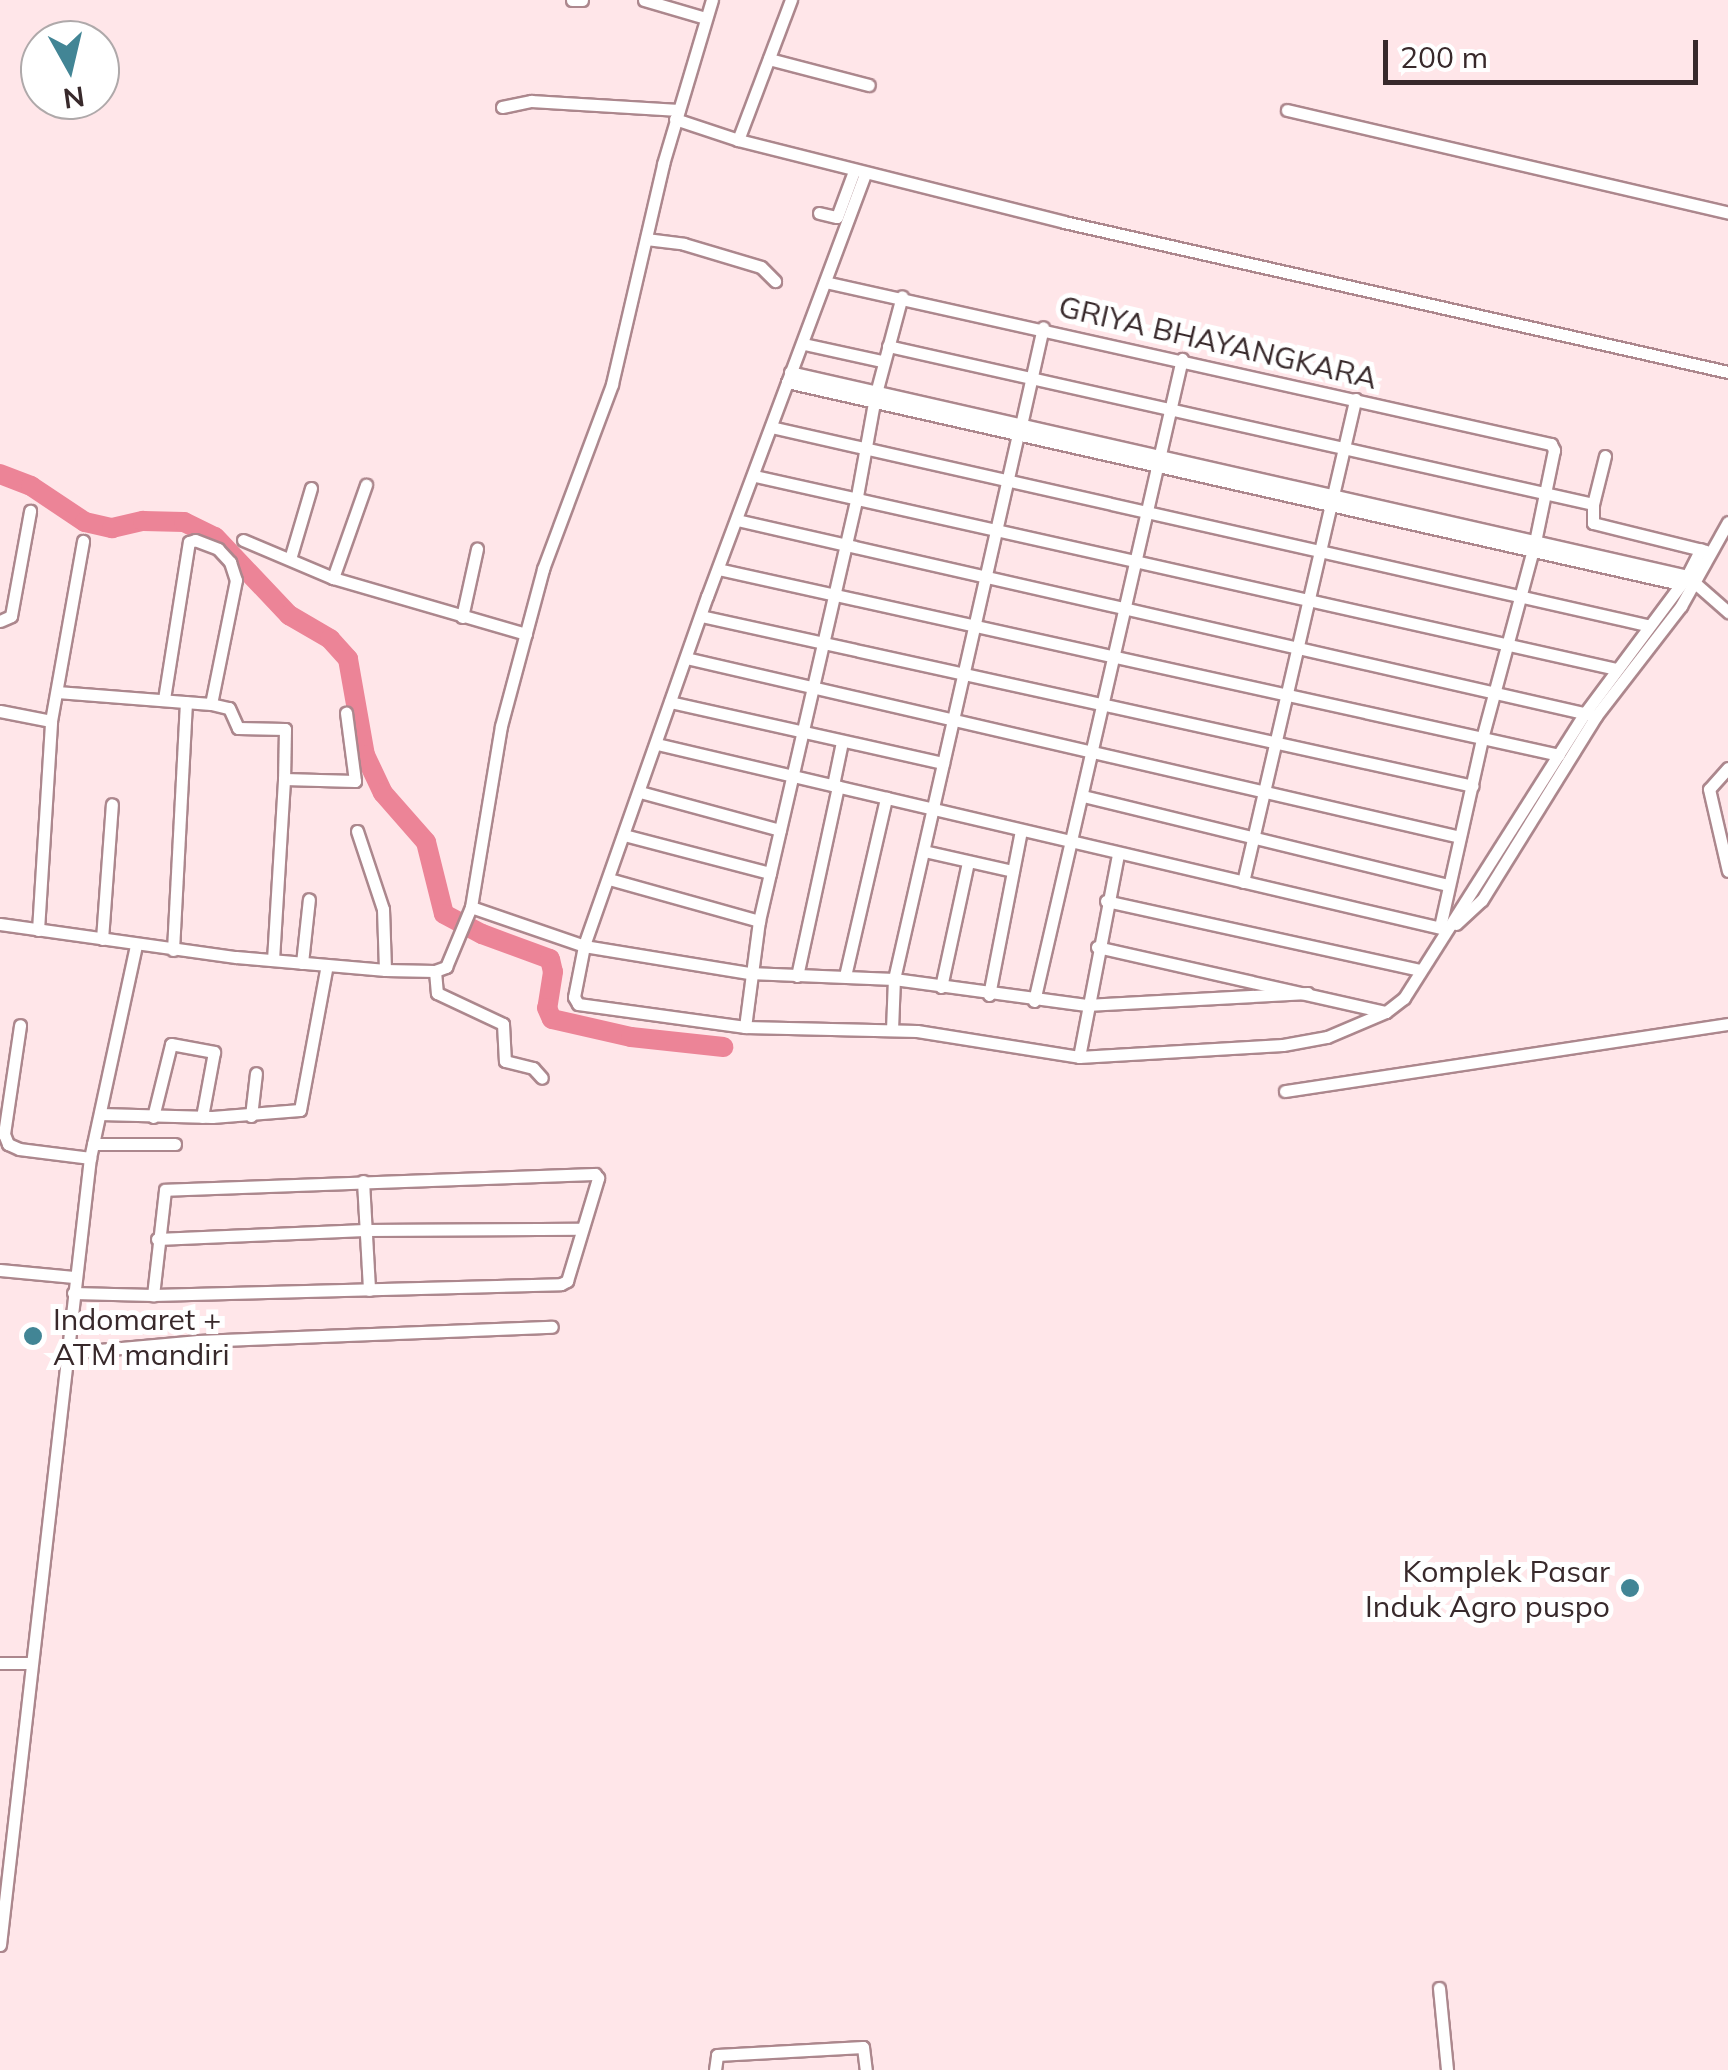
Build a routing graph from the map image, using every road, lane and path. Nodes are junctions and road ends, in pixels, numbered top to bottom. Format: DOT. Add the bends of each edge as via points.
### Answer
graph roads {
  1 [pos="572,0"];
  2 [pos="582,0"];
  3 [pos="644,0"];
  4 [pos="712,0"];
  5 [pos="791,0"];
  6 [pos="705,18"];
  7 [pos="769,59"];
  8 [pos="869,85"];
  9 [pos="502,108"];
  10 [pos="1287,110"];
  11 [pos="677,114"];
  12 [pos="738,140"];
  13 [pos="860,172"];
  14 [pos="819,213"];
  15 [pos="1728,213"];
  16 [pos="646,239"];
  17 [pos="775,281"];
  18 [pos="825,282"];
  19 [pos="902,296"];
  20 [pos="1043,328"];
  21 [pos="804,344"];
  22 [pos="888,346"];
  23 [pos="1182,359"];
  24 [pos="882,360"];
  25 [pos="1728,372"];
  26 [pos="788,377"];
  27 [pos="1032,377"];
  28 [pos="875,398"];
  29 [pos="1356,399"];
  30 [pos="1172,408"];
  31 [pos="771,427"];
  32 [pos="1020,430"];
  33 [pos="868,446"];
  34 [pos="1345,447"];
  35 [pos="1605,456"];
  36 [pos="1160,462"];
  37 [pos="755,476"];
  38 [pos="1007,479"];
  39 [pos="366,485"];
  40 [pos="311,488"];
  41 [pos="1546,492"];
  42 [pos="857,496"];
  43 [pos="1332,500"];
  44 [pos="1593,504"];
  45 [pos="30,512"];
  46 [pos="1150,512"];
  47 [pos="738,520"];
  48 [pos="1728,522"];
  49 [pos="997,529"];
  50 [pos="243,540"];
  51 [pos="83,541"];
  52 [pos="846,546"];
  53 [pos="1533,548"];
  54 [pos="478,549"];
  55 [pos="1322,550"];
  56 [pos="1707,551"];
  57 [pos="290,560"];
  58 [pos="1138,560"];
  59 [pos="718,569"];
  60 [pos="986,577"];
  61 [pos="333,578"];
  62 [pos="1688,581"];
  63 [pos="833,592"];
  64 [pos="1522,596"];
  65 [pos="1311,599"];
  66 [pos="1125,609"];
  67 [pos="1728,612"];
  68 [pos="701,616"];
  69 [pos="462,617"];
  70 [pos="0,621"];
  71 [pos="975,623"];
  72 [pos="1647,625"];
  73 [pos="526,634"];
  74 [pos="822,641"];
  75 [pos="1510,644"];
  76 [pos="1299,646"];
  77 [pos="686,658"];
  78 [pos="1114,658"];
  79 [pos="1616,669"];
  80 [pos="962,674"];
  81 [pos="810,689"];
  82 [pos="57,692"];
  83 [pos="1495,692"];
  84 [pos="1289,694"];
  85 [pos="164,699"];
  86 [pos="186,702"];
  87 [pos="670,702"];
  88 [pos="211,704"];
  89 [pos="1104,705"];
  90 [pos="0,711"];
  91 [pos="346,713"];
  92 [pos="1591,715"];
  93 [pos="952,720"];
  94 [pos="51,721"];
  95 [pos="800,731"];
  96 [pos="1482,739"];
  97 [pos="842,742"];
  98 [pos="1277,742"];
  99 [pos="657,744"];
  100 [pos="1092,754"];
  101 [pos="1559,756"];
  102 [pos="943,763"];
  103 [pos="1728,768"];
  104 [pos="791,776"];
  105 [pos="284,778"];
  106 [pos="836,786"];
  107 [pos="1473,786"];
  108 [pos="1265,791"];
  109 [pos="640,792"];
  110 [pos="1082,796"];
  111 [pos="886,798"];
  112 [pos="112,804"];
  113 [pos="932,809"];
  114 [pos="780,830"];
  115 [pos="1021,830"];
  116 [pos="1722,830"];
  117 [pos="356,831"];
  118 [pos="624,835"];
  119 [pos="1255,836"];
  120 [pos="1460,837"];
  121 [pos="1070,842"];
  122 [pos="924,851"];
  123 [pos="1118,854"];
  124 [pos="968,862"];
  125 [pos="1013,871"];
  126 [pos="1728,872"];
  127 [pos="770,873"];
  128 [pos="609,879"];
  129 [pos="1243,882"];
  130 [pos="1448,885"];
  131 [pos="309,899"];
  132 [pos="1106,901"];
  133 [pos="471,907"];
  134 [pos="758,921"];
  135 [pos="0,924"];
  136 [pos="38,930"];
  137 [pos="1445,930"];
  138 [pos="102,939"];
  139 [pos="136,945"];
  140 [pos="584,946"];
  141 [pos="1097,947"];
  142 [pos="173,950"];
  143 [pos="273,960"];
  144 [pos="302,963"];
  145 [pos="327,966"];
  146 [pos="385,970"];
  147 [pos="1421,970"];
  148 [pos="435,971"];
  149 [pos="749,973"];
  150 [pos="797,976"];
  151 [pos="845,976"];
  152 [pos="894,980"];
  153 [pos="941,986"];
  154 [pos="1308,993"];
  155 [pos="989,994"];
  156 [pos="1034,1001"];
  157 [pos="1086,1005"];
  158 [pos="1386,1012"];
  159 [pos="1728,1024"];
  160 [pos="20,1026"];
  161 [pos="746,1027"];
  162 [pos="892,1030"];
  163 [pos="1079,1056"];
  164 [pos="256,1073"];
  165 [pos="542,1078"];
  166 [pos="1285,1091"];
  167 [pos="100,1114"];
  168 [pos="251,1116"];
  169 [pos="153,1117"];
  170 [pos="202,1117"];
  171 [pos="2,1132"];
  172 [pos="93,1144"];
  173 [pos="175,1144"];
  174 [pos="90,1158"];
  175 [pos="364,1181"];
  176 [pos="582,1229"];
  177 [pos="365,1230"];
  178 [pos="157,1238"];
  179 [pos="0,1270"];
  180 [pos="74,1277"];
  181 [pos="369,1290"];
  182 [pos="72,1293"];
  183 [pos="153,1295"];
  184 [pos="552,1326"];
  185 [pos="66,1353"];
  186 [pos="0,1663"];
  187 [pos="30,1663"];
  188 [pos="5,1848"];
  189 [pos="0,1945"];
  190 [pos="1439,1988"];
  191 [pos="716,2070"];
  192 [pos="866,2070"];
  193 [pos="1447,2070"];
  1 -- 2 [label="street"];
  3 -- 6 [label="street"];
  4 -- 6 [label="street"];
  5 -- 7 [label="street"];
  6 -- 11 [label="street"];
  7 -- 8 [label="street"];
  7 -- 12 [label="street"];
  9 -- 11 [label="street" via="531,102"];
  10 -- 15 [label="street"];
  11 -- 12 [label="street"];
  11 -- 16 [label="street"];
  12 -- 13 [label="street"];
  13 -- 14 [label="street" via="837,217"];
  13 -- 18 [label="street"];
  13 -- 25 [label="street"];
  16 -- 17 [label="street" via="762,267"];
  16 -- 73 [label="street" via="612,384 543,569"];
  18 -- 19 [label="street, GRIYA BHAYANGKARA"];
  18 -- 21 [label="street"];
  19 -- 20 [label="street, GRIYA BHAYANGKARA"];
  19 -- 22 [label="street"];
  20 -- 23 [label="street, GRIYA BHAYANGKARA"];
  20 -- 27 [label="street"];
  21 -- 24 [label="street"];
  21 -- 26 [label="street"];
  22 -- 24 [label="street"];
  22 -- 27 [label="street"];
  23 -- 29 [label="street, GRIYA BHAYANGKARA"];
  23 -- 30 [label="street"];
  24 -- 28 [label="street"];
  26 -- 28 [label="street"];
  26 -- 31 [label="street"];
  27 -- 30 [label="street"];
  27 -- 32 [label="street"];
  28 -- 32 [label="street"];
  28 -- 33 [label="street"];
  29 -- 34 [label="street"];
  29 -- 41 [label="street, GRIYA BHAYANGKARA" via="1548,442 1554,450"];
  30 -- 34 [label="street"];
  30 -- 36 [label="street"];
  31 -- 33 [label="street"];
  31 -- 37 [label="street"];
  32 -- 36 [label="street"];
  32 -- 38 [label="street"];
  33 -- 38 [label="street"];
  33 -- 42 [label="street"];
  34 -- 41 [label="street"];
  34 -- 43 [label="street"];
  35 -- 44 [label="street"];
  36 -- 43 [label="street"];
  36 -- 46 [label="street"];
  37 -- 42 [label="street"];
  37 -- 47 [label="street"];
  38 -- 46 [label="street"];
  38 -- 49 [label="street"];
  39 -- 61 [label="street"];
  40 -- 57 [label="street"];
  41 -- 44 [label="street"];
  41 -- 53 [label="street"];
  42 -- 49 [label="street"];
  42 -- 52 [label="street"];
  43 -- 53 [label="street"];
  43 -- 55 [label="street"];
  44 -- 56 [label="street" via="1596,525"];
  45 -- 70 [label="street" via="10,616"];
  46 -- 55 [label="street"];
  46 -- 58 [label="street"];
  47 -- 52 [label="street"];
  47 -- 59 [label="street"];
  48 -- 56 [label="street"];
  49 -- 58 [label="street"];
  49 -- 60 [label="street"];
  50 -- 57 [label="street"];
  51 -- 82 [label="street"];
  52 -- 60 [label="street"];
  52 -- 63 [label="street"];
  53 -- 62 [label="street"];
  53 -- 64 [label="street"];
  54 -- 69 [label="street"];
  55 -- 64 [label="street"];
  55 -- 65 [label="street"];
  56 -- 62 [label="street"];
  57 -- 61 [label="street"];
  58 -- 65 [label="street"];
  58 -- 66 [label="street"];
  59 -- 63 [label="street"];
  59 -- 68 [label="street"];
  60 -- 66 [label="street"];
  60 -- 71 [label="street"];
  61 -- 69 [label="street"];
  62 -- 67 [label="street"];
  62 -- 72 [label="street"];
  62 -- 92 [label="street"];
  63 -- 71 [label="street"];
  63 -- 74 [label="street"];
  64 -- 72 [label="street"];
  64 -- 75 [label="street"];
  65 -- 75 [label="street"];
  65 -- 76 [label="street"];
  66 -- 76 [label="street"];
  66 -- 78 [label="street"];
  68 -- 74 [label="street"];
  68 -- 77 [label="street"];
  69 -- 73 [label="street"];
  71 -- 78 [label="street"];
  71 -- 80 [label="street"];
  72 -- 79 [label="street"];
  73 -- 133 [label="street" via="501,726"];
  74 -- 80 [label="street"];
  74 -- 81 [label="street"];
  75 -- 79 [label="street"];
  75 -- 83 [label="street"];
  76 -- 83 [label="street"];
  76 -- 84 [label="street"];
  77 -- 81 [label="street"];
  77 -- 87 [label="street"];
  78 -- 84 [label="street"];
  78 -- 89 [label="street"];
  79 -- 92 [label="street"];
  80 -- 89 [label="street"];
  80 -- 93 [label="street"];
  81 -- 93 [label="street"];
  81 -- 95 [label="street"];
  82 -- 85 [label="street"];
  82 -- 94 [label="street"];
  83 -- 92 [label="street"];
  83 -- 96 [label="street"];
  84 -- 96 [label="street"];
  84 -- 98 [label="street"];
  85 -- 86 [label="street"];
  85 -- 88 [label="street" via="189,542 195,540 218,549 236,580"];
  86 -- 88 [label="street"];
  86 -- 142 [label="street"];
  87 -- 95 [label="street"];
  87 -- 99 [label="street"];
  88 -- 105 [label="street" via="230,709 238,728 285,728"];
  89 -- 98 [label="street"];
  89 -- 100 [label="street"];
  90 -- 94 [label="street"];
  91 -- 105 [label="street" via="355,780"];
  92 -- 101 [label="street"];
  92 -- 137 [label="street" via="1482,900"];
  93 -- 100 [label="street"];
  93 -- 102 [label="street"];
  94 -- 136 [label="street"];
  95 -- 97 [label="street"];
  95 -- 104 [label="street"];
  96 -- 101 [label="street"];
  96 -- 107 [label="street"];
  97 -- 102 [label="street"];
  97 -- 106 [label="street"];
  98 -- 107 [label="street"];
  98 -- 108 [label="street"];
  99 -- 104 [label="street"];
  99 -- 109 [label="street"];
  100 -- 108 [label="street"];
  100 -- 110 [label="street"];
  101 -- 137 [label="street"];
  102 -- 113 [label="street"];
  103 -- 116 [label="street" via="1709,789"];
  104 -- 106 [label="street"];
  104 -- 114 [label="street"];
  105 -- 143 [label="street"];
  106 -- 111 [label="street"];
  106 -- 150 [label="street"];
  107 -- 120 [label="street"];
  108 -- 119 [label="street"];
  108 -- 120 [label="street"];
  109 -- 114 [label="street"];
  109 -- 118 [label="street"];
  110 -- 119 [label="street"];
  110 -- 121 [label="street"];
  111 -- 113 [label="street"];
  111 -- 151 [label="street"];
  112 -- 138 [label="street"];
  113 -- 115 [label="street"];
  113 -- 122 [label="street"];
  114 -- 127 [label="street"];
  115 -- 121 [label="street"];
  115 -- 125 [label="street"];
  116 -- 126 [label="street"];
  117 -- 146 [label="street" via="384,908"];
  118 -- 127 [label="street"];
  118 -- 128 [label="street"];
  119 -- 129 [label="street"];
  119 -- 130 [label="street"];
  120 -- 130 [label="street"];
  121 -- 123 [label="street"];
  121 -- 156 [label="street"];
  122 -- 124 [label="street"];
  122 -- 152 [label="street"];
  123 -- 129 [label="street"];
  123 -- 132 [label="street"];
  124 -- 125 [label="street"];
  124 -- 153 [label="street"];
  125 -- 155 [label="street"];
  127 -- 134 [label="street"];
  128 -- 134 [label="street"];
  128 -- 140 [label="street"];
  129 -- 137 [label="street"];
  130 -- 137 [label="street"];
  131 -- 144 [label="street"];
  132 -- 141 [label="street"];
  132 -- 147 [label="street"];
  133 -- 140 [label="street"];
  133 -- 148 [label="street" via="448,963"];
  134 -- 149 [label="street"];
  135 -- 136 [label="street"];
  136 -- 138 [label="street"];
  137 -- 147 [label="street"];
  138 -- 139 [label="street"];
  139 -- 142 [label="street"];
  139 -- 167 [label="street"];
  140 -- 149 [label="street"];
  140 -- 161 [label="street" via="578,1004"];
  141 -- 154 [label="street"];
  141 -- 157 [label="street"];
  142 -- 143 [label="street"];
  143 -- 144 [label="street"];
  144 -- 145 [label="street"];
  145 -- 146 [label="street"];
  145 -- 168 [label="street" via="302,1108"];
  146 -- 148 [label="street"];
  147 -- 158 [label="street"];
  148 -- 165 [label="street" via="437,992 503,1024 505,1061 533,1068"];
  149 -- 150 [label="street"];
  149 -- 161 [label="street"];
  150 -- 151 [label="street"];
  151 -- 152 [label="street"];
  152 -- 153 [label="street"];
  152 -- 162 [label="street"];
  153 -- 155 [label="street"];
  154 -- 157 [label="street"];
  154 -- 158 [label="street"];
  155 -- 156 [label="street"];
  156 -- 157 [label="street"];
  157 -- 163 [label="street"];
  158 -- 163 [label="street" via="1307,1043"];
  159 -- 166 [label="street"];
  160 -- 171 [label="street"];
  161 -- 162 [label="street"];
  162 -- 163 [label="street"];
  164 -- 168 [label="street"];
  167 -- 169 [label="street"];
  167 -- 172 [label="street"];
  168 -- 170 [label="street"];
  169 -- 170 [label="street"];
  169 -- 170 [label="street" via="172,1044 214,1052"];
  171 -- 174 [label="street" via="19,1149"];
  172 -- 173 [label="street"];
  172 -- 174 [label="street"];
  174 -- 180 [label="street"];
  175 -- 176 [label="street" via="594,1174"];
  175 -- 177 [label="street"];
  175 -- 178 [label="street" via="165,1190"];
  176 -- 177 [label="street"];
  176 -- 181 [label="street" via="564,1283"];
  177 -- 178 [label="street"];
  177 -- 181 [label="street"];
  178 -- 183 [label="street"];
  179 -- 180 [label="street"];
  180 -- 182 [label="street"];
  181 -- 183 [label="street"];
  182 -- 183 [label="street"];
  182 -- 185 [label="street"];
  184 -- 185 [label="street"];
  185 -- 187 [label="street"];
  186 -- 187 [label="street"];
  187 -- 188 [label="street"];
  188 -- 189 [label="street"];
  190 -- 193 [label="street"];
  191 -- 192 [label="street" via="717,2055 863,2047"];
}
